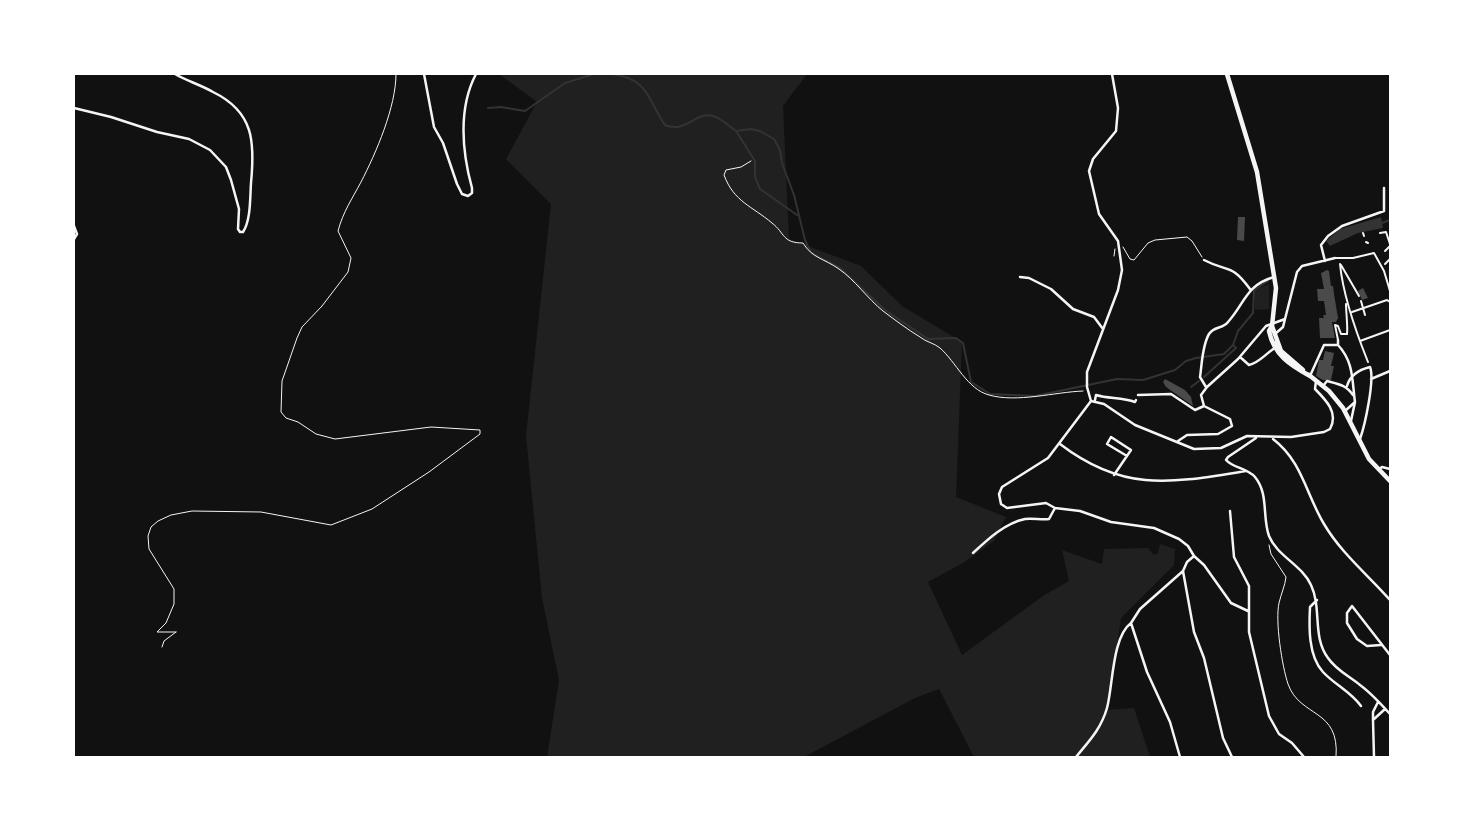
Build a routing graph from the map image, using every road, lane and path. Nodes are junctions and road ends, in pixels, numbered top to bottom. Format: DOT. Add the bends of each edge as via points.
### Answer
graph roads {
  1 [pos="175,74"];
  2 [pos="396,74"];
  3 [pos="424,74"];
  4 [pos="476,74"];
  5 [pos="1112,74"];
  6 [pos="1227,74"];
  7 [pos="74,108"];
  8 [pos="750,161"];
  9 [pos="1384,188"];
  10 [pos="74,226"];
  11 [pos="1363,233"];
  12 [pos="1380,233"];
  13 [pos="1364,236"];
  14 [pos="74,239"];
  15 [pos="1121,245"];
  16 [pos="1390,245"];
  17 [pos="1117,246"];
  18 [pos="1385,251"];
  19 [pos="1114,256"];
  20 [pos="1336,258"];
  21 [pos="1390,259"];
  22 [pos="1204,260"];
  23 [pos="1325,261"];
  24 [pos="1383,266"];
  25 [pos="1020,277"];
  26 [pos="1274,277"];
  27 [pos="1250,289"];
  28 [pos="1390,290"];
  29 [pos="1359,296"];
  30 [pos="1361,300"];
  31 [pos="1346,301"];
  32 [pos="1390,302"];
  33 [pos="1363,308"];
  34 [pos="1352,312"];
  35 [pos="1365,315"];
  36 [pos="1285,319"];
  37 [pos="1272,325"];
  38 [pos="1103,329"];
  39 [pos="1390,330"];
  40 [pos="1274,335"];
  41 [pos="1338,340"];
  42 [pos="1360,341"];
  43 [pos="1276,342"];
  44 [pos="1338,345"];
  45 [pos="1274,348"];
  46 [pos="1240,357"];
  47 [pos="1369,364"];
  48 [pos="1390,371"];
  49 [pos="1310,376"];
  50 [pos="1371,379"];
  51 [pos="1316,381"];
  52 [pos="1323,386"];
  53 [pos="1347,386"];
  54 [pos="1206,387"];
  55 [pos="1089,391"];
  56 [pos="1138,395"];
  57 [pos="1354,396"];
  58 [pos="1136,400"];
  59 [pos="1093,401"];
  60 [pos="1354,402"];
  61 [pos="1204,406"];
  62 [pos="1345,411"];
  63 [pos="1351,421"];
  64 [pos="1257,437"];
  65 [pos="1272,438"];
  66 [pos="1359,440"];
  67 [pos="1177,441"];
  68 [pos="1061,445"];
  69 [pos="1127,456"];
  70 [pos="1390,469"];
  71 [pos="1378,470"];
  72 [pos="1248,471"];
  73 [pos="1114,475"];
  74 [pos="1390,481"];
  75 [pos="1055,508"];
  76 [pos="1230,511"];
  77 [pos="1269,537"];
  78 [pos="973,553"];
  79 [pos="1194,556"];
  80 [pos="1183,571"];
  81 [pos="1317,600"];
  82 [pos="1390,600"];
  83 [pos="1248,611"];
  84 [pos="1132,623"];
  85 [pos="1381,645"];
  86 [pos="162,647"];
  87 [pos="1390,655"];
  88 [pos="1378,702"];
  89 [pos="1361,706"];
  90 [pos="1385,708"];
  91 [pos="1390,714"];
  92 [pos="1373,720"];
  93 [pos="1076,757"];
  94 [pos="1180,757"];
  95 [pos="1232,757"];
  96 [pos="1304,757"];
  97 [pos="1336,757"];
  98 [pos="1374,757"];
  1 -- 7 [label="street" via="226,99 237,108 248,126 253,161 243,232 238,229 239,209 231,180 219,157 210,150 189,139"];
  2 -- 86 [label="path" via="396,86 373,158 350,199 338,231 351,258 348,272 302,327 282,377 280,409 286,418 316,434 335,439 431,427 480,430 480,434 372,509 331,525 261,512 192,512 158,521 148,536 149,549 174,589 174,604 166,623 157,632 176,632 164,641"];
  3 -- 4 [label="street" via="434,127 444,143 457,184 462,194 468,196 472,188 463,119"];
  5 -- 38 [label="street" via="1118,108 1116,132 1093,159 1089,171 1099,214 1118,241 1122,256 1121,278"];
  6 -- 26 [label="main road" via="1255,163"];
  8 -- 55 [label="path" via="726,170 724,175 742,203 774,223 783,237 802,243 809,253 839,269 905,327 938,346 952,358 971,385 988,395 1018,397"];
  9 -- 23 [label="street" via="1384,211 1342,226 1328,236 1321,245"];
  10 -- 14 [label="street" via="77,234"];
  11 -- 13 [label="street"];
  12 -- 16 [label="street" via="1386,232"];
  15 -- 22 [label="path" via="1134,260 1148,243 1187,237"];
  16 -- 18 [label="street"];
  17 -- 19 [label="path"];
  20 -- 23 [label="street"];
  20 -- 24 [label="street" via="1374,253"];
  21 -- 24 [label="street"];
  22 -- 27 [label="street" via="1232,269"];
  23 -- 36 [label="street" via="1302,266 1297,272"];
  24 -- 28 [label="street"];
  25 -- 38 [label="street" via="1051,288 1073,309 1094,317"];
  26 -- 27 [label="street"];
  26 -- 37 [label="main road" via="1276,296"];
  27 -- 54 [label="street" via="1226,325 1214,328 1209,335 1200,376"];
  29 -- 31 [label="street" via="1340,264"];
  30 -- 33 [label="street"];
  31 -- 34 [label="street"];
  31 -- 41 [label="street" via="1348,331 1341,334 1338,326 1334,325"];
  32 -- 33 [label="street" via="1387,300"];
  33 -- 34 [label="street"];
  33 -- 35 [label="street"];
  34 -- 42 [label="street"];
  36 -- 37 [label="street"];
  36 -- 40 [label="street" via="1283,327"];
  37 -- 40 [label="main road"];
  37 -- 45 [label="main road" via="1269,331"];
  37 -- 46 [label="street" via="1266,326"];
  38 -- 55 [label="street" via="1087,372"];
  39 -- 42 [label="street"];
  40 -- 43 [label="main road"];
  41 -- 44 [label="street"];
  42 -- 47 [label="street"];
  43 -- 45 [label="street"];
  43 -- 49 [label="main road" via="1281,351"];
  44 -- 49 [label="street" via="1324,345"];
  44 -- 57 [label="street" via="1345,352 1353,372"];
  45 -- 46 [label="street" via="1257,364 1249,366"];
  45 -- 49 [label="main road" via="1287,362"];
  46 -- 54 [label="street"];
  47 -- 50 [label="street"];
  47 -- 53 [label="street" via="1349,377"];
  48 -- 50 [label="street"];
  49 -- 51 [label="main road"];
  50 -- 66 [label="street"];
  51 -- 52 [label="main road"];
  51 -- 65 [label="street" via="1315,389 1330,404 1330,429"];
  52 -- 53 [label="street" via="1327,381"];
  52 -- 62 [label="main road"];
  53 -- 57 [label="street"];
  54 -- 61 [label="street" via="1201,395"];
  55 -- 59 [label="street"];
  56 -- 61 [label="street" via="1165,393 1195,410"];
  57 -- 60 [label="street"];
  58 -- 59 [label="street" via="1096,395"];
  59 -- 67 [label="street" via="1135,425"];
  59 -- 68 [label="street" via="1085,406"];
  60 -- 62 [label="street"];
  60 -- 63 [label="street"];
  61 -- 67 [label="street" via="1230,419 1232,426 1218,434 1187,435"];
  62 -- 63 [label="main road"];
  63 -- 66 [label="main road"];
  64 -- 65 [label="street"];
  64 -- 67 [label="street" via="1247,436 1221,448 1208,450 1194,450"];
  64 -- 72 [label="street" via="1226,460"];
  65 -- 82 [label="street" via="1294,459 1332,537"];
  66 -- 71 [label="main road"];
  68 -- 73 [label="street"];
  68 -- 75 [label="street" via="1048,458 1002,487 999,498 1007,508 1044,502"];
  69 -- 69 [label="street" via="1131,450 1111,437 1107,444"];
  69 -- 73 [label="street"];
  70 -- 71 [label="street" via="1382,467"];
  71 -- 74 [label="main road"];
  72 -- 73 [label="street" via="1154,482"];
  72 -- 77 [label="street" via="1261,487"];
  75 -- 78 [label="street" via="1049,518 1014,523"];
  75 -- 79 [label="street" via="1073,509 1111,522 1154,528 1179,539"];
  76 -- 83 [label="street" via="1234,557 1249,586"];
  77 -- 81 [label="street" via="1311,583"];
  77 -- 97 [label="path" via="1268,548 1286,577 1279,603 1278,626 1288,684 1296,698 1330,724"];
  79 -- 80 [label="street"];
  79 -- 83 [label="street" via="1231,604"];
  80 -- 84 [label="street" via="1140,610"];
  80 -- 95 [label="street" via="1194,632 1204,658 1223,738"];
  81 -- 88 [label="street" via="1319,637 1324,653"];
  81 -- 89 [label="street" via="1310,607 1309,620 1310,638 1318,664"];
  83 -- 96 [label="street" via="1249,632 1269,716 1279,734"];
  84 -- 93 [label="street" via="1126,627 1119,646 1096,735"];
  84 -- 94 [label="street"];
  85 -- 85 [label="street" via="1368,627 1352,606 1347,614 1347,623 1357,639 1367,646"];
  85 -- 87 [label="street"];
  88 -- 90 [label="street"];
  88 -- 92 [label="street" via="1372,712"];
  90 -- 91 [label="street"];
  90 -- 92 [label="street"];
  92 -- 98 [label="street"];
}
